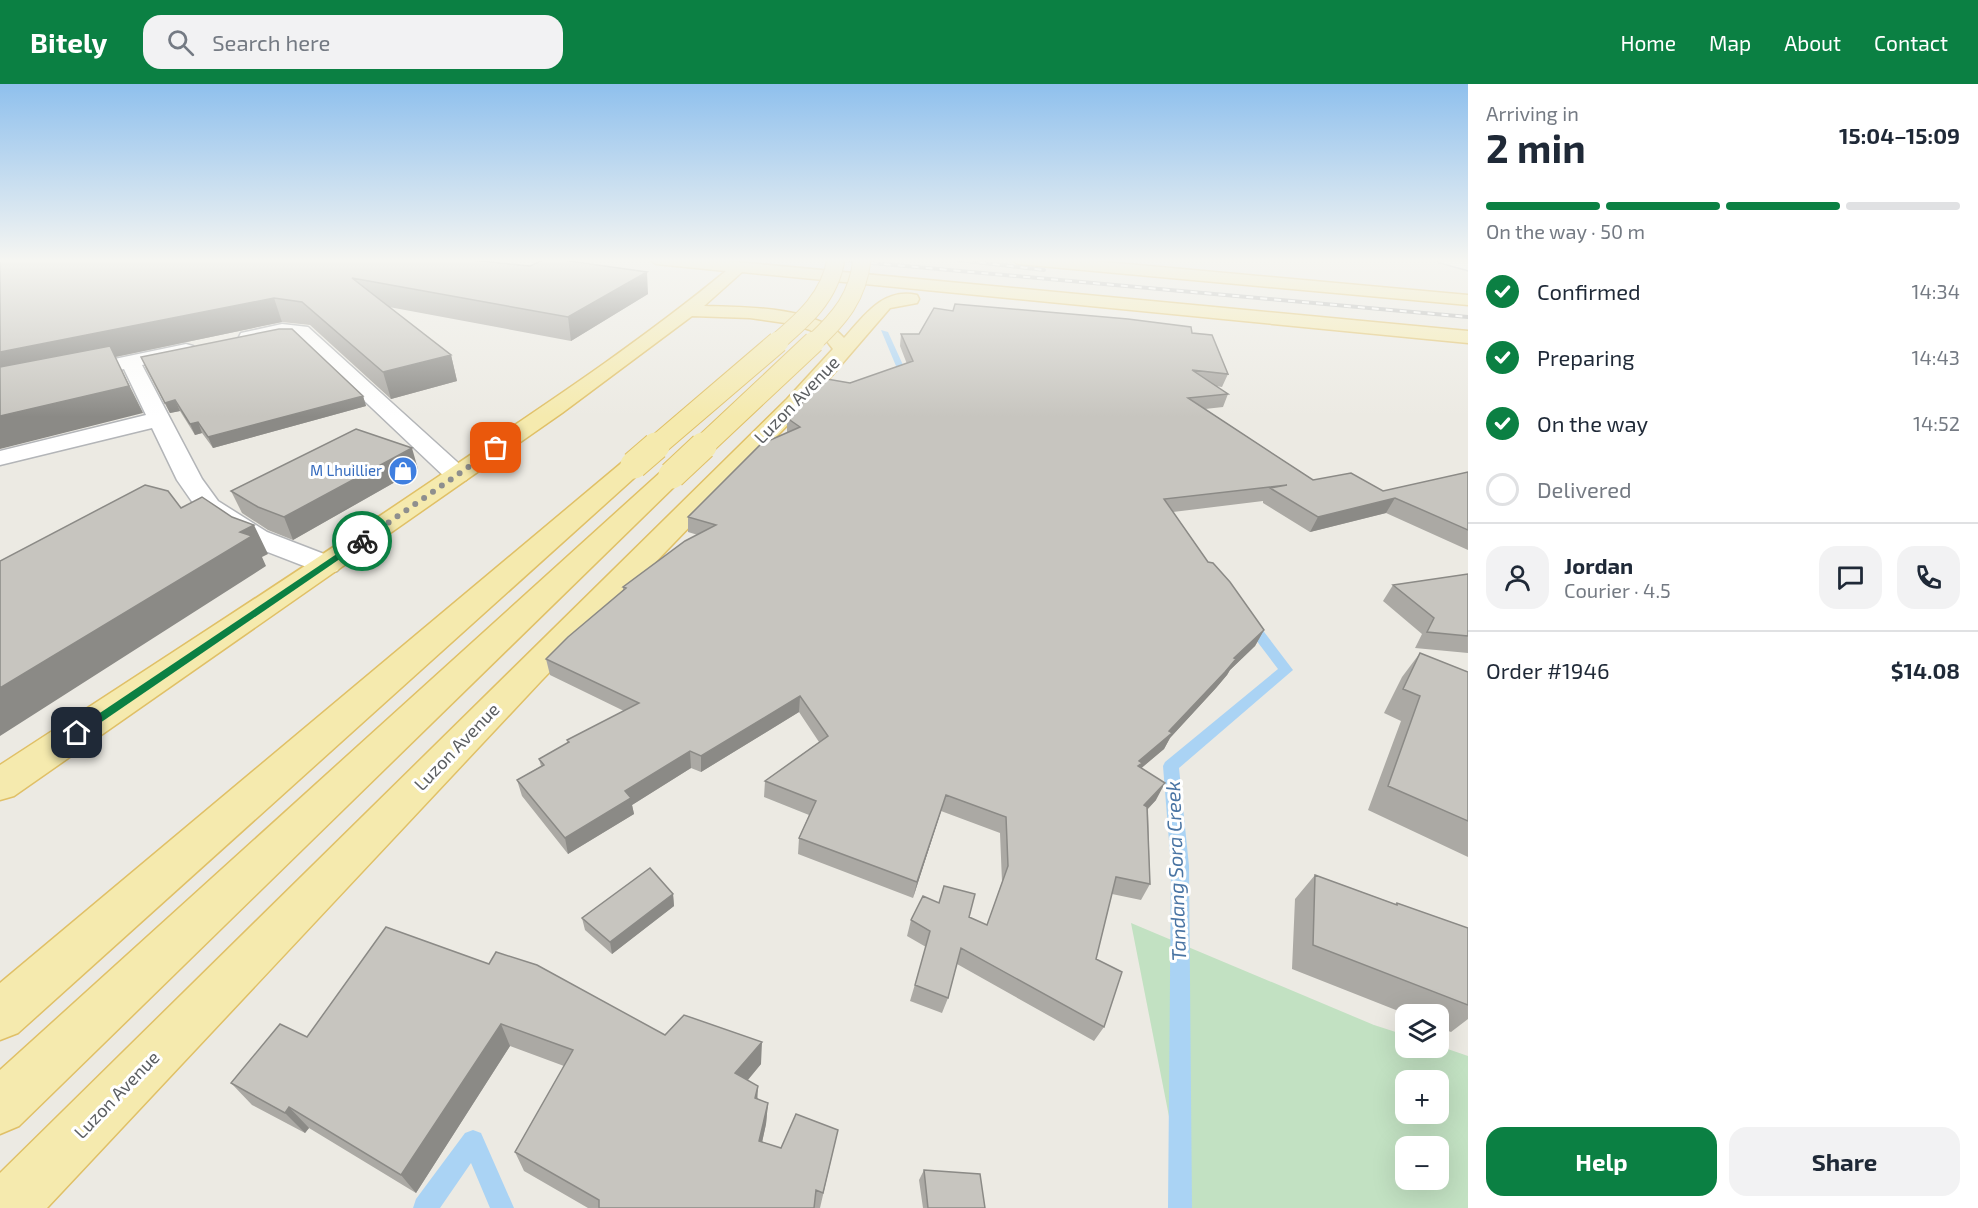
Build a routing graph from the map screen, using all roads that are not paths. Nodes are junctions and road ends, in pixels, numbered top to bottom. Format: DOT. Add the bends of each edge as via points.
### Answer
graph roads {
  1 [pos="688,311"];
  2 [pos="701,311"];
  3 [pos="809,311"];
  4 [pos="841,311"];
  5 [pos="878,311"];
  6 [pos="1030,311"];
  7 [pos="1214,311"];
  8 [pos="1254,315"];
  9 [pos="1468,325"];
  10 [pos="1207,330"];
  11 [pos="1468,337"];
  12 [pos="844,351"];
  13 [pos="130,362"];
  14 [pos="0,389"];
  15 [pos="159,419"];
  16 [pos="0,458"];
  17 [pos="457,475"];
  18 [pos="327,565"];
  19 [pos="0,785"];
  20 [pos="0,1015"];
  21 [pos="0,1107"];
  22 [pos="7,1208"];
  1 -- 17 [label="main road"];
  2 -- 12 [label="main road" via="747,313 802,322 834,337"];
  3 -- 20 [label="main road, bridge"];
  4 -- 21 [label="main road, Luzon Avenue, bridge"];
  5 -- 12 [label="main road, Luzon Avenue"];
  6 -- 10 [label="main road"];
  7 -- 8 [label="main road"];
  8 -- 9 [label="main road"];
  8 -- 11 [label="main road"];
  12 -- 22 [label="main road, Luzon Avenue"];
  13 -- 14 [label="street"];
  13 -- 15 [label="street"];
  13 -- 17 [label="street" via="282,330 301,331"];
  15 -- 16 [label="street"];
  15 -- 18 [label="street" via="180,485 256,538"];
  17 -- 18 [label="main road"];
  18 -- 19 [label="main road"];
}
